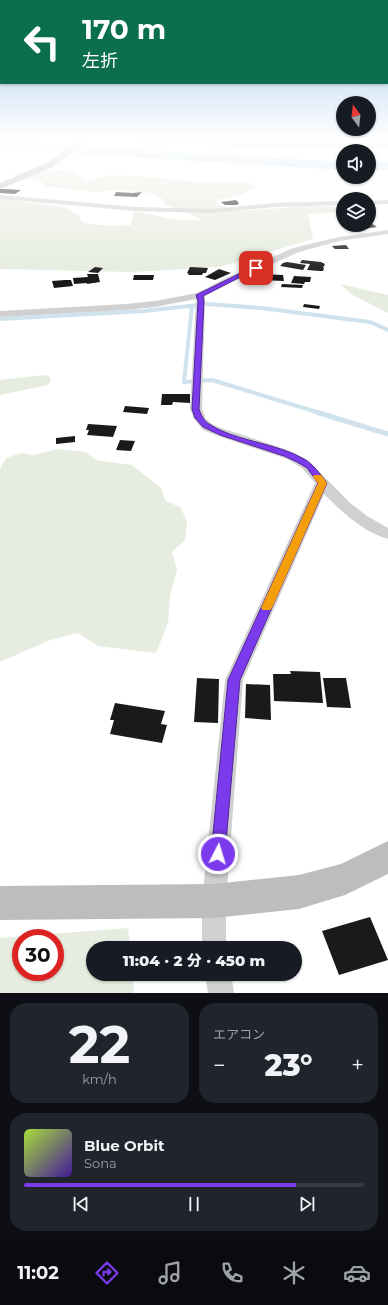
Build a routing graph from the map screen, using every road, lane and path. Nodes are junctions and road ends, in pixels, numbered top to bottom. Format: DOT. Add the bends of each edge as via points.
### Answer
graph roads {
  1 [pos="0,197"];
  2 [pos="376,202"];
  3 [pos="388,202"];
  4 [pos="336,203"];
  5 [pos="388,232"];
  6 [pos="200,295"];
  7 [pos="0,314"];
  8 [pos="322,483"];
  9 [pos="388,534"];
  10 [pos="388,858"];
  11 [pos="214,901"];
  12 [pos="0,903"];
  13 [pos="214,941"];
  14 [pos="219,981"];
  15 [pos="221,993"];
  1 -- 4 [label="street" via="136,209 212,211 274,205"];
  2 -- 3 [label="street"];
  5 -- 6 [label="street" via="339,239 296,250"];
  6 -- 7 [label="street" via="126,307"];
  6 -- 8 [label="street" via="196,409 198,418 206,426 223,434 300,460 310,467"];
  8 -- 9 [label="street" via="361,518"];
  8 -- 11 [label="street" via="234,680"];
  10 -- 11 [label="street" via="345,879 299,892"];
  11 -- 12 [label="street"];
  11 -- 13 [label="street"];
  14 -- 15 [label="street"];
}
